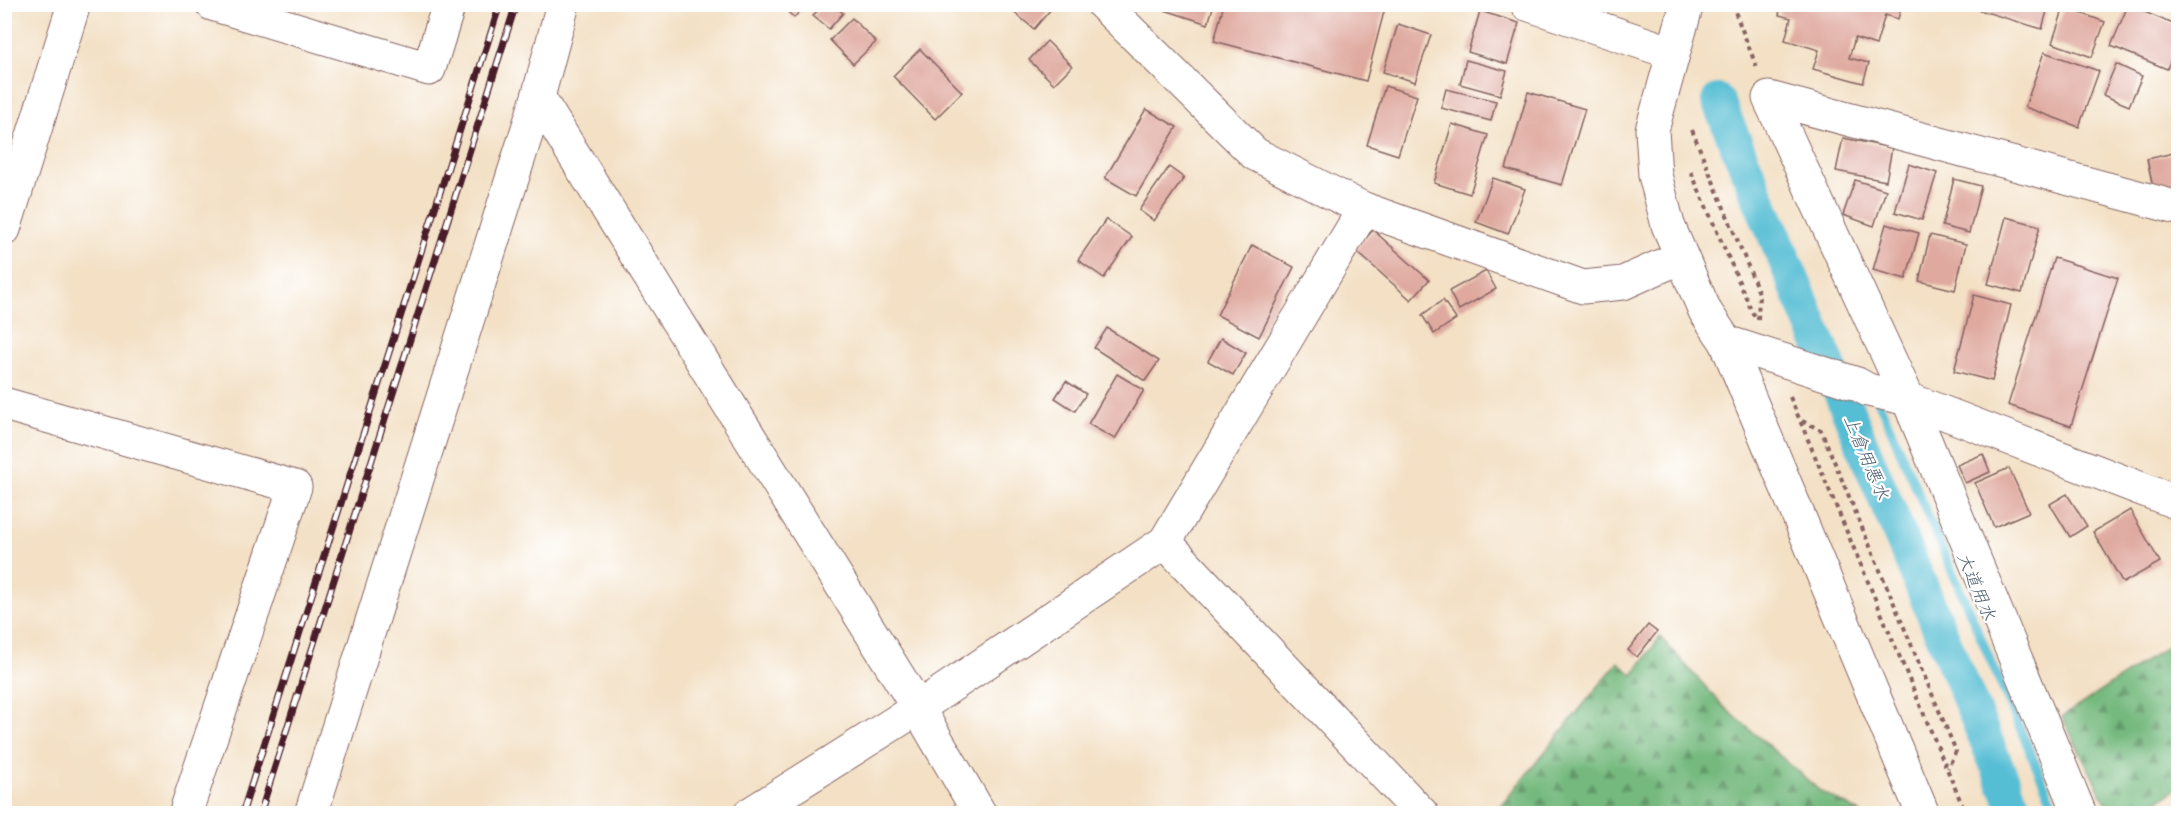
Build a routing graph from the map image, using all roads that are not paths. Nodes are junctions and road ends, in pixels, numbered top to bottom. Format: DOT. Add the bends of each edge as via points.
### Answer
graph roads {
  1 [pos="74,4"];
  2 [pos="212,4"];
  3 [pos="449,4"];
  4 [pos="563,4"];
  5 [pos="1527,4"];
  6 [pos="1688,4"];
  7 [pos="1111,7"];
  8 [pos="1673,53"];
  9 [pos="538,97"];
  10 [pos="11,186"];
  11 [pos="2178,208"];
  12 [pos="1365,209"];
  13 [pos="4,229"];
  14 [pos="1681,257"];
  15 [pos="1726,342"];
  16 [pos="1908,399"];
  17 [pos="4,404"];
  18 [pos="2178,503"];
  19 [pos="1165,542"];
  20 [pos="918,708"];
  21 [pos="185,813"];
  22 [pos="311,813"];
  23 [pos="750,813"];
  24 [pos="980,813"];
  25 [pos="1422,813"];
  26 [pos="1923,813"];
  27 [pos="2080,813"];
  1 -- 10 [label="street"];
  2 -- 3 [label="street" via="429,69"];
  4 -- 9 [label="street"];
  5 -- 8 [label="street"];
  6 -- 8 [label="street"];
  7 -- 12 [label="street" via="1255,154"];
  8 -- 14 [label="street" via="1652,130 1655,175"];
  9 -- 20 [label="street"];
  9 -- 22 [label="street"];
  10 -- 13 [label="street"];
  11 -- 16 [label="street" via="1769,98"];
  12 -- 14 [label="street" via="1583,287 1623,283"];
  12 -- 19 [label="street"];
  14 -- 15 [label="street" via="1705,311"];
  15 -- 16 [label="street"];
  15 -- 26 [label="street"];
  16 -- 18 [label="street"];
  16 -- 27 [label="street"];
  17 -- 21 [label="street" via="296,487"];
  19 -- 20 [label="street"];
  19 -- 25 [label="street"];
  20 -- 23 [label="street"];
  20 -- 24 [label="street"];
}
